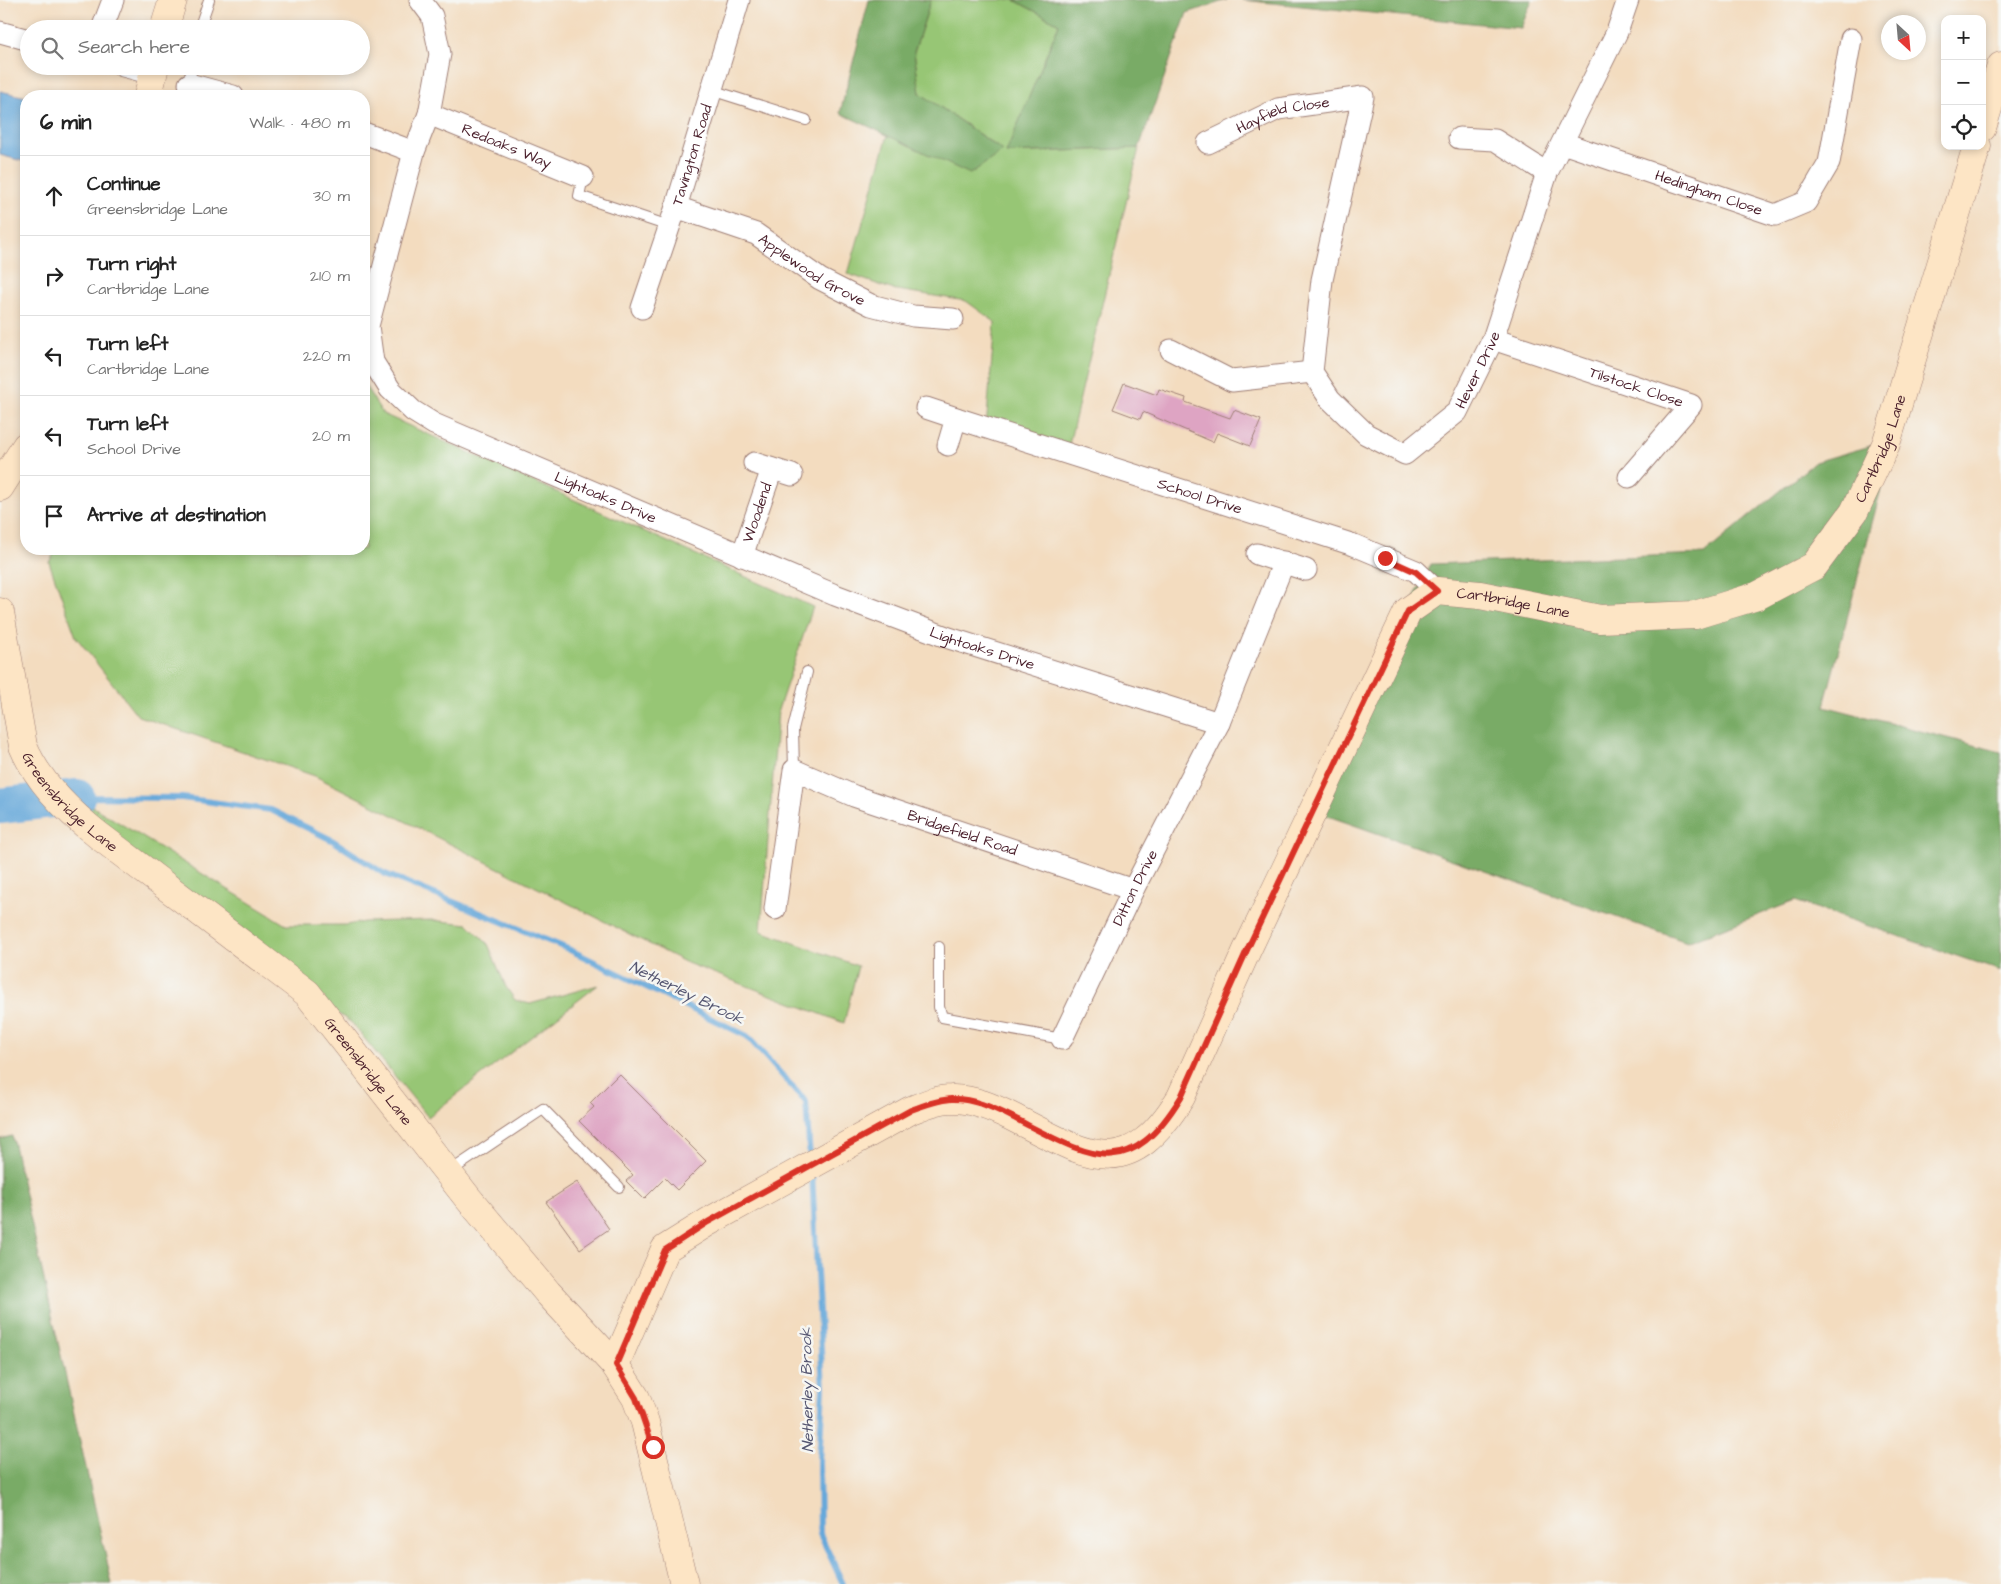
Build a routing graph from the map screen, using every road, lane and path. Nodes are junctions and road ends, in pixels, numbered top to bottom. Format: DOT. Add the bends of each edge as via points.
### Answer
graph roads {
  1 [pos="113,0"];
  2 [pos="173,0"];
  3 [pos="209,0"];
  4 [pos="420,0"];
  5 [pos="739,0"];
  6 [pos="1628,0"];
  7 [pos="105,20"];
  8 [pos="167,20"];
  9 [pos="202,20"];
  10 [pos="0,32"];
  11 [pos="20,38"];
  12 [pos="1851,39"];
  13 [pos="2001,66"];
  14 [pos="190,82"];
  15 [pos="215,90"];
  16 [pos="711,90"];
  17 [pos="429,114"];
  18 [pos="1986,115"];
  19 [pos="806,120"];
  20 [pos="370,135"];
  21 [pos="1459,138"];
  22 [pos="1208,143"];
  23 [pos="1563,143"];
  24 [pos="1976,150"];
  25 [pos="414,152"];
  26 [pos="1547,173"];
  27 [pos="583,177"];
  28 [pos="673,217"];
  29 [pos="642,308"];
  30 [pos="370,318"];
  31 [pos="953,319"];
  32 [pos="1493,339"];
  33 [pos="370,340"];
  34 [pos="1171,350"];
  35 [pos="1312,372"];
  36 [pos="926,408"];
  37 [pos="956,418"];
  38 [pos="948,445"];
  39 [pos="20,456"];
  40 [pos="792,475"];
  41 [pos="1629,477"];
  42 [pos="0,488"];
  43 [pos="1257,554"];
  44 [pos="742,556"];
  45 [pos="1284,562"];
  46 [pos="1306,570"];
  47 [pos="1437,591"];
  48 [pos="0,612"];
  49 [pos="807,672"];
  50 [pos="1219,723"];
  51 [pos="794,770"];
  52 [pos="1133,890"];
  53 [pos="775,909"];
  54 [pos="939,947"];
  55 [pos="1062,1039"];
  56 [pos="448,1173"];
  57 [pos="619,1187"];
  58 [pos="616,1365"];
  59 [pos="684,1584"];
  1 -- 7 [label="street"];
  2 -- 8 [label="street"];
  3 -- 9 [label="lane"];
  4 -- 17 [label="street, Lightoaks Drive" via="432,16 440,54"];
  5 -- 16 [label="street, Tavington Road"];
  6 -- 23 [label="street, Hever Drive" via="1617,32"];
  10 -- 11 [label="street"];
  12 -- 23 [label="street, Hedingham Close" via="1829,163 1806,202 1775,214"];
  13 -- 18 [label="street"];
  14 -- 15 [label="street"];
  16 -- 19 [label="lane"];
  16 -- 28 [label="street, Tavington Road"];
  17 -- 25 [label="street, Lightoaks Drive"];
  17 -- 27 [label="street, Redoaks Way"];
  20 -- 25 [label="street"];
  21 -- 26 [label="street" via="1495,140"];
  22 -- 35 [label="street, Hayfield Close" via="1278,109 1363,97 1322,280"];
  23 -- 26 [label="street, Hever Drive"];
  24 -- 47 [label="street, Cartbridge Lane" via="1886,444 1854,512 1814,566 1757,596 1695,615 1600,620 1480,595"];
  25 -- 30 [label="street, Lightoaks Drive"];
  26 -- 32 [label="street, Hever Drive"];
  27 -- 28 [label="lane" via="579,196"];
  28 -- 29 [label="street, Tavington Road"];
  28 -- 31 [label="street, Applewood Grove" via="756,234 820,279 871,305 912,316"];
  32 -- 35 [label="street, Hever Drive" via="1457,412 1405,454 1366,434 1330,399"];
  32 -- 41 [label="street, Tilstock Close" via="1691,405"];
  33 -- 44 [label="street, Lightoaks Drive" via="373,362 390,389 412,411 434,424"];
  34 -- 35 [label="street" via="1232,381"];
  36 -- 37 [label="street, School Drive"];
  37 -- 38 [label="street"];
  37 -- 47 [label="street, School Drive" via="1354,544 1416,572"];
  39 -- 42 [label="street"];
  40 -- 44 [label="street, Woodend" via="763,466"];
  43 -- 45 [label="street"];
  44 -- 50 [label="street, Lightoaks Drive" via="949,638"];
  45 -- 46 [label="street"];
  45 -- 50 [label="street, Ditton Drive"];
  47 -- 58 [label="street, Cartbridge Lane" via="1408,611 1251,941 1181,1097 1156,1132 1132,1150 1108,1156 1074,1147 973,1101 930,1102 708,1222 665,1250"];
  48 -- 56 [label="street, Greensbridge Lane" via="23,746 31,763 90,829 306,993"];
  49 -- 51 [label="lane" via="793,729"];
  50 -- 52 [label="street, Ditton Drive"];
  51 -- 52 [label="street, Bridgefield Road" via="854,796"];
  51 -- 53 [label="street"];
  52 -- 55 [label="street, Ditton Drive"];
  54 -- 55 [label="lane, Ditton Drive" via="938,1008 942,1017"];
  56 -- 57 [label="lane" via="542,1109"];
  56 -- 58 [label="street, Greensbridge Lane" via="548,1293"];
  58 -- 59 [label="street, Greensbridge Lane" via="636,1398 645,1422"];
}
